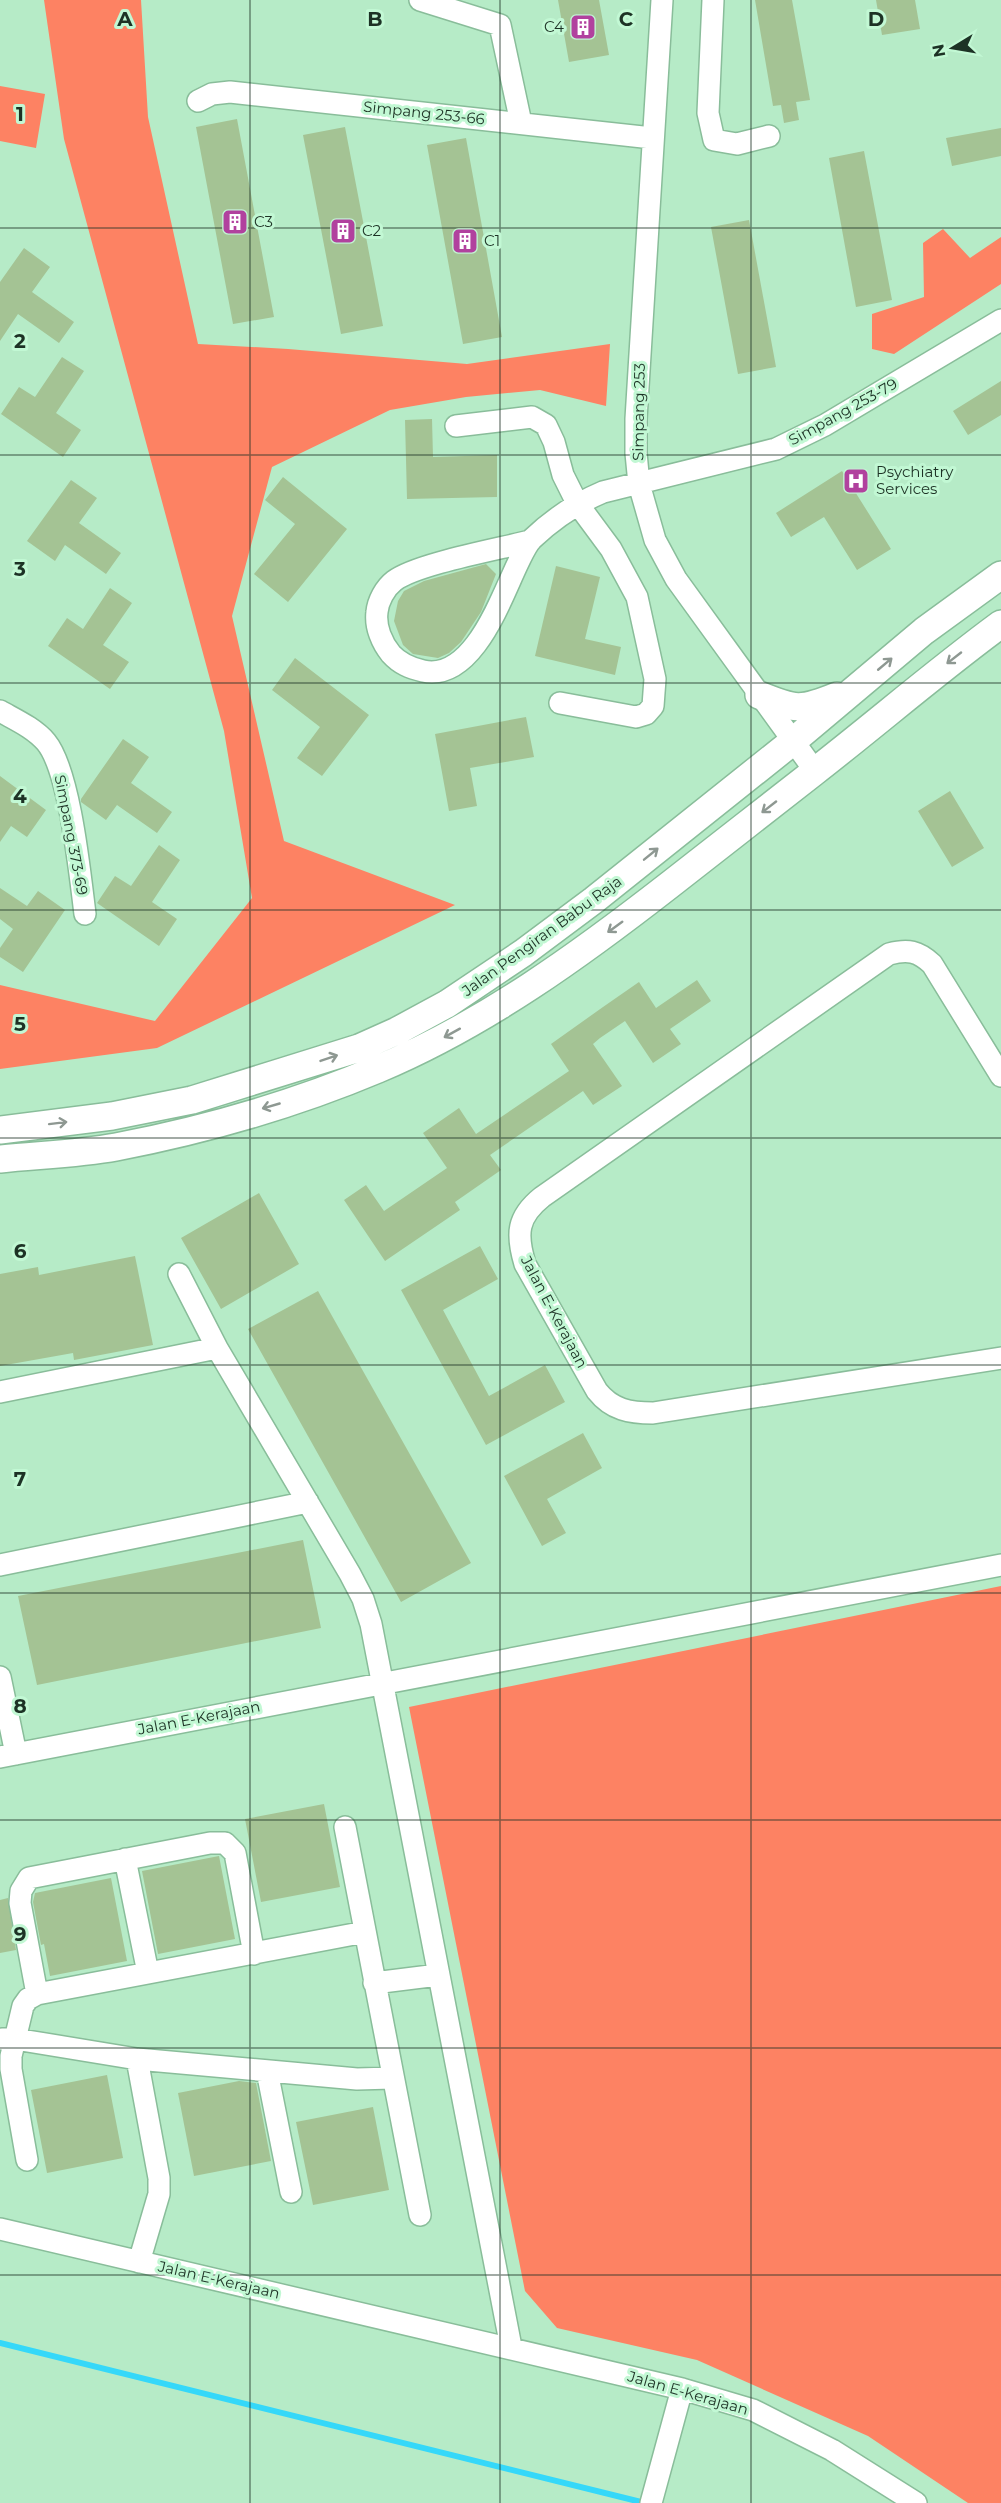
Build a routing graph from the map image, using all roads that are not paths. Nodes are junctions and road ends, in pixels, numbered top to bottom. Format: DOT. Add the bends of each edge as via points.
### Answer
graph roads {
  1 [pos="420,0"];
  2 [pos="662,0"];
  3 [pos="713,0"];
  4 [pos="198,101"];
  5 [pos="521,123"];
  6 [pos="769,136"];
  7 [pos="652,138"];
  8 [pos="1001,320"];
  9 [pos="456,426"];
  10 [pos="639,484"];
  11 [pos="577,503"];
  12 [pos="530,541"];
  13 [pos="1001,575"];
  14 [pos="1001,624"];
  15 [pos="857,687"];
  16 [pos="759,695"];
  17 [pos="560,703"];
  18 [pos="0,711"];
  19 [pos="792,742"];
  20 [pos="815,771"];
  21 [pos="86,914"];
  22 [pos="1001,1076"];
  23 [pos="0,1130"];
  24 [pos="0,1159"];
  25 [pos="178,1274"];
  26 [pos="217,1348"];
  27 [pos="1001,1358"];
  28 [pos="0,1392"];
  29 [pos="308,1502"];
  30 [pos="1001,1564"];
  31 [pos="0,1565"];
  32 [pos="0,1677"];
  33 [pos="382,1683"];
  34 [pos="8,1755"];
  35 [pos="345,1827"];
  36 [pos="125,1859"];
  37 [pos="365,1932"];
  38 [pos="255,1954"];
  39 [pos="148,1973"];
  40 [pos="438,1975"];
  41 [pos="374,1983"];
  42 [pos="38,1994"];
  43 [pos="8,2039"];
  44 [pos="137,2059"];
  45 [pos="267,2071"];
  46 [pos="392,2078"];
  47 [pos="27,2160"];
  48 [pos="291,2192"];
  49 [pos="420,2215"];
  50 [pos="0,2229"];
  51 [pos="139,2262"];
  52 [pos="511,2347"];
  53 [pos="682,2389"];
  54 [pos="651,2503"];
  55 [pos="916,2503"];
  1 -- 5 [label="street" via="500,25"];
  2 -- 7 [label="street, Simpang 253"];
  3 -- 6 [label="street" via="708,113 714,140 737,144"];
  4 -- 5 [label="street, Simpang 253-66" via="230,92"];
  5 -- 7 [label="street, Simpang 253-66"];
  7 -- 10 [label="street, Simpang 253" via="636,419"];
  8 -- 10 [label="street, Simpang 253-79" via="825,425 776,449"];
  9 -- 11 [label="street" via="532,417 546,425"];
  10 -- 11 [label="street, Simpang 253-79"];
  10 -- 16 [label="street, Simpang 253" via="656,540 676,579"];
  11 -- 12 [label="street, Simpang 253-79"];
  11 -- 17 [label="street" via="611,549 636,597 655,679 653,706 636,717"];
  12 -- 12 [label="street" via="394,580 385,590 376,613 384,645 396,660 410,668 429,672 459,663 479,640"];
  15 -- 13 [label="main road, Jalan Pengiran Babu Raja, one-way" via="924,631"];
  14 -- 20 [label="main road, Jalan Pengiran Babu Raja, one-way"];
  15 -- 16 [label="main road" via="818,704 796,708"];
  15 -- 19 [label="main road, Jalan Pengiran Babu Raja"];
  16 -- 19 [label="street, Simpang 253"];
  18 -- 21 [label="street, Simpang 373-69" via="35,732 53,752 75,840"];
  19 -- 20 [label="street, Simpang 253"];
  23 -- 19 [label="main road, Jalan Pengiran Babu Raja, one-way" via="112,1116 192,1100 338,1055 397,1031 447,1004 523,953"];
  20 -- 24 [label="main road, Jalan Pengiran Babu Raja, one-way" via="615,927 538,981 497,1008 390,1064 306,1097 205,1125 114,1147"];
  22 -- 27 [label="street, Jalan E-Kerajaan" via="932,964 922,954 900,951 883,957 543,1197 525,1214 520,1233 525,1264 597,1391 604,1401 623,1411 653,1413"];
  25 -- 26 [label="street"];
  26 -- 28 [label="street"];
  26 -- 29 [label="street"];
  29 -- 31 [label="street"];
  29 -- 33 [label="street" via="363,1599"];
  30 -- 33 [label="street, Jalan E-Kerajaan"];
  32 -- 34 [label="street, Jalan E-Kerajaan"];
  33 -- 34 [label="street, Jalan E-Kerajaan"];
  33 -- 40 [label="street"];
  35 -- 37 [label="street"];
  36 -- 38 [label="street" via="225,1843 235,1853"];
  36 -- 39 [label="street"];
  36 -- 42 [label="street" via="40,1875 24,1883 20,1903"];
  37 -- 38 [label="street"];
  37 -- 41 [label="street"];
  38 -- 39 [label="street"];
  39 -- 42 [label="street"];
  40 -- 41 [label="street"];
  40 -- 52 [label="street"];
  41 -- 46 [label="street"];
  42 -- 43 [label="street" via="23,2006"];
  43 -- 44 [label="street"];
  43 -- 47 [label="street"];
  44 -- 45 [label="street"];
  44 -- 51 [label="street, Jalan E-Kerajaan" via="159,2178 159,2194"];
  45 -- 46 [label="street"];
  45 -- 48 [label="street"];
  46 -- 49 [label="street"];
  50 -- 51 [label="street, Jalan E-Kerajaan"];
  51 -- 52 [label="street, Jalan E-Kerajaan"];
  52 -- 53 [label="street, Jalan E-Kerajaan"];
  53 -- 54 [label="street"];
  53 -- 55 [label="street, Jalan E-Kerajaan" via="753,2410 832,2450"];
}
